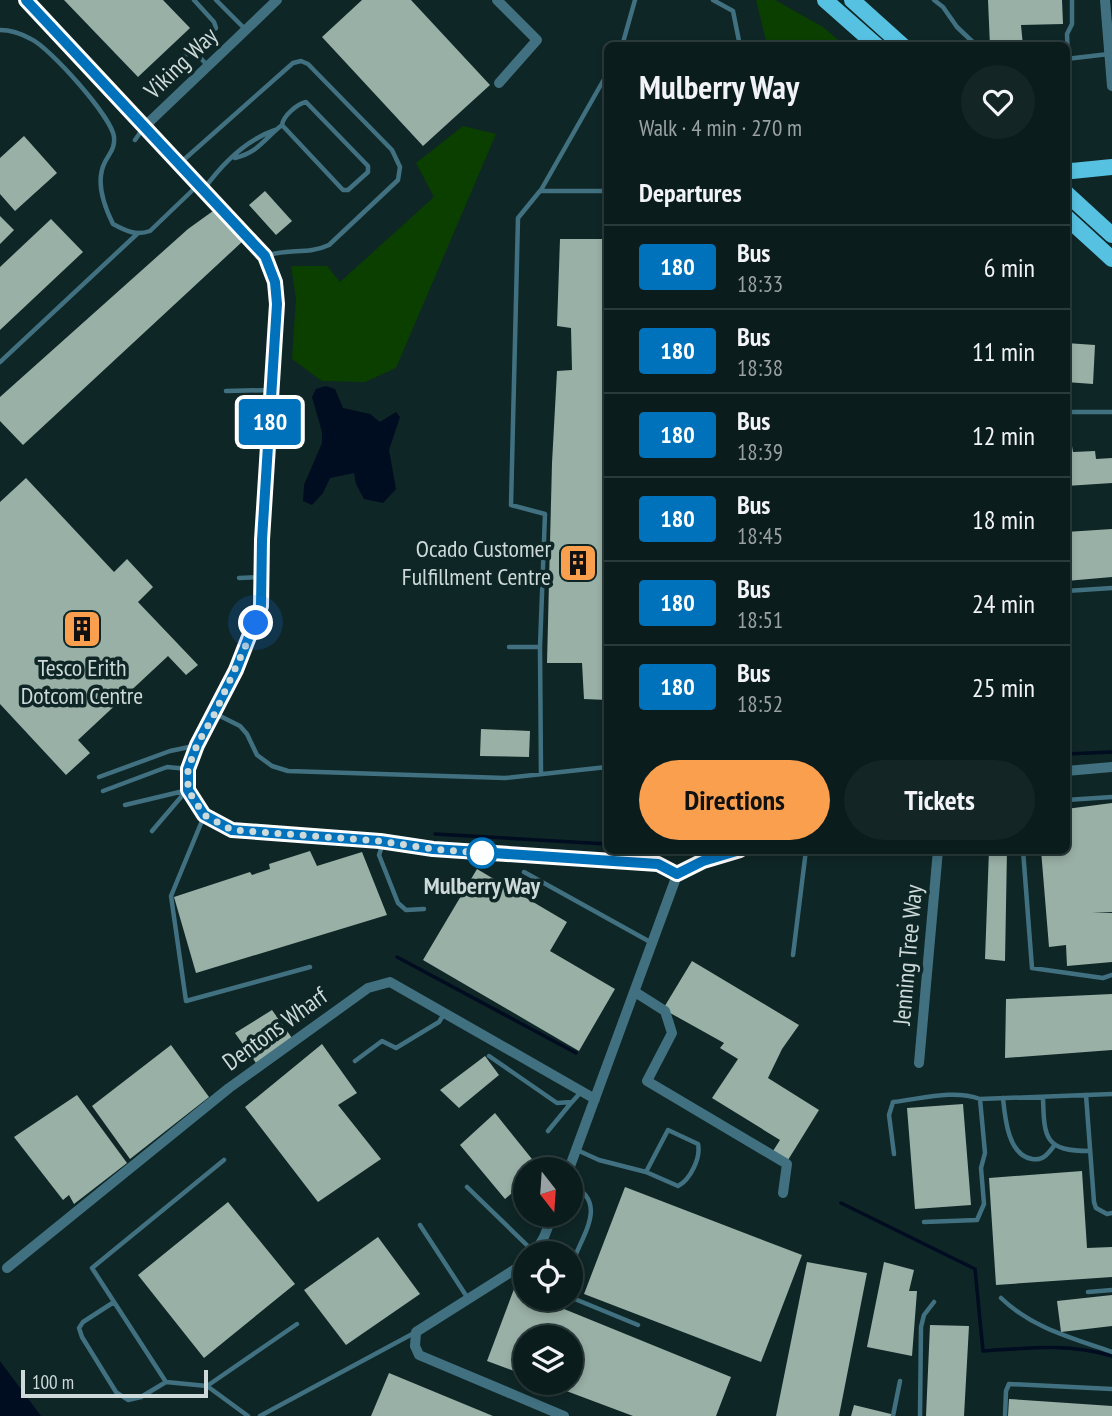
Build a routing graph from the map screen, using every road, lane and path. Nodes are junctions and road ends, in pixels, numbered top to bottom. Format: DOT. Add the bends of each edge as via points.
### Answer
graph roads {
  1 [pos="26,0"];
  2 [pos="194,0"];
  3 [pos="216,0"];
  4 [pos="277,0"];
  5 [pos="497,0"];
  6 [pos="635,0"];
  7 [pos="713,0"];
  8 [pos="825,0"];
  9 [pos="852,0"];
  10 [pos="934,0"];
  11 [pos="1072,0"];
  12 [pos="1105,0"];
  13 [pos="246,29"];
  14 [pos="0,30"];
  15 [pos="623,42"];
  16 [pos="739,42"];
  17 [pos="872,42"];
  18 [pos="899,42"];
  19 [pos="973,42"];
  20 [pos="1067,42"];
  21 [pos="192,49"];
  22 [pos="1111,54"];
  23 [pos="1070,59"];
  24 [pos="208,66"];
  25 [pos="604,79"];
  26 [pos="157,82"];
  27 [pos="499,83"];
  28 [pos="1112,86"];
  29 [pos="282,125"];
  30 [pos="144,127"];
  31 [pos="135,140"];
  32 [pos="180,164"];
  33 [pos="1112,167"];
  34 [pos="1070,170"];
  35 [pos="201,187"];
  36 [pos="540,191"];
  37 [pos="604,191"];
  38 [pos="1070,197"];
  39 [pos="1070,221"];
  40 [pos="138,234"];
  41 [pos="1112,234"];
  42 [pos="265,256"];
  43 [pos="1112,259"];
  44 [pos="0,362"];
  45 [pos="272,390"];
  46 [pos="226,391"];
  47 [pos="1070,412"];
  48 [pos="1112,412"];
  49 [pos="262,577"];
  50 [pos="239,578"];
  51 [pos="1112,587"];
  52 [pos="1070,591"];
  53 [pos="509,647"];
  54 [pos="540,647"];
  55 [pos="215,713"];
  56 [pos="197,745"];
  57 [pos="604,766"];
  58 [pos="1112,767"];
  59 [pos="188,769"];
  60 [pos="1070,771"];
  61 [pos="541,774"];
  62 [pos="99,776"];
  63 [pos="103,790"];
  64 [pos="188,790"];
  65 [pos="1112,797"];
  66 [pos="1070,800"];
  67 [pos="125,805"];
  68 [pos="204,815"];
  69 [pos="152,831"];
  70 [pos="383,841"];
  71 [pos="727,854"];
  72 [pos="806,854"];
  73 [pos="938,854"];
  74 [pos="1023,854"];
  75 [pos="524,872"];
  76 [pos="677,874"];
  77 [pos="425,909"];
  78 [pos="653,944"];
  79 [pos="793,955"];
  80 [pos="310,967"];
  81 [pos="1112,975"];
  82 [pos="635,992"];
  83 [pos="445,1014"];
  84 [pos="489,1056"];
  85 [pos="355,1061"];
  86 [pos="919,1063"];
  87 [pos="582,1092"];
  88 [pos="1112,1094"];
  89 [pos="1086,1095"];
  90 [pos="1042,1097"];
  91 [pos="1003,1098"];
  92 [pos="595,1099"];
  93 [pos="980,1099"];
  94 [pos="572,1102"];
  95 [pos="548,1131"];
  96 [pos="1054,1146"];
  97 [pos="576,1150"];
  98 [pos="1090,1151"];
  99 [pos="894,1154"];
  100 [pos="573,1157"];
  101 [pos="224,1160"];
  102 [pos="646,1172"];
  103 [pos="467,1187"];
  104 [pos="583,1191"];
  105 [pos="783,1193"];
  106 [pos="1112,1213"];
  107 [pos="924,1222"];
  108 [pos="420,1224"];
  109 [pos="523,1241"];
  110 [pos="581,1241"];
  111 [pos="6,1268"];
  112 [pos="513,1275"];
  113 [pos="1112,1290"];
  114 [pos="1088,1292"];
  115 [pos="1001,1298"];
  116 [pos="469,1300"];
  117 [pos="934,1301"];
  118 [pos="114,1302"];
  119 [pos="583,1302"];
  120 [pos="296,1324"];
  121 [pos="638,1325"];
  122 [pos="416,1332"];
  123 [pos="1112,1352"];
  124 [pos="900,1381"];
  125 [pos="166,1382"];
  126 [pos="207,1387"];
  127 [pos="1112,1389"];
  128 [pos="248,1416"];
  129 [pos="260,1416"];
  130 [pos="565,1416"];
  131 [pos="893,1416"];
  132 [pos="920,1416"];
  133 [pos="1005,1416"];
  1 -- 30 [label="street"];
  2 -- 21 [label="lane" via="216,27"];
  3 -- 13 [label="lane"];
  4 -- 13 [label="street, Viking Way"];
  5 -- 27 [label="street" via="537,40"];
  6 -- 15 [label="lane"];
  7 -- 16 [label="lane" via="733,11"];
  8 -- 17 [label="main road"];
  9 -- 18 [label="main road"];
  10 -- 19 [label="lane"];
  11 -- 20 [label="lane"];
  12 -- 22 [label="street"];
  13 -- 24 [label="street, Viking Way"];
  14 -- 40 [label="lane" via="34,39 108,121 114,136 113,150 101,173 104,203 113,224"];
  21 -- 24 [label="lane"];
  21 -- 26 [label="lane"];
  22 -- 23 [label="lane"];
  22 -- 28 [label="street"];
  24 -- 30 [label="street, Viking Way"];
  25 -- 36 [label="lane"];
  29 -- 29 [label="lane" via="343,190 368,172 368,166 306,102 283,119"];
  29 -- 35 [label="lane" via="249,154 230,159"];
  30 -- 31 [label="lane"];
  30 -- 32 [label="street"];
  32 -- 35 [label="street"];
  32 -- 42 [label="lane" via="293,63 301,61 392,150 400,167 398,180 329,245"];
  33 -- 34 [label="main road"];
  35 -- 40 [label="lane" via="150,231"];
  35 -- 42 [label="street"];
  36 -- 37 [label="lane"];
  36 -- 54 [label="lane" via="518,218 511,505 545,514"];
  38 -- 41 [label="main road"];
  39 -- 43 [label="main road"];
  40 -- 44 [label="lane"];
  42 -- 45 [label="street" via="277,304"];
  45 -- 46 [label="lane"];
  45 -- 49 [label="street"];
  47 -- 48 [label="lane"];
  49 -- 50 [label="lane"];
  49 -- 55 [label="street" via="256,623"];
  51 -- 52 [label="lane"];
  53 -- 54 [label="lane"];
  54 -- 61 [label="lane"];
  55 -- 56 [label="street"];
  55 -- 61 [label="lane" via="240,726 257,755 289,771 505,778"];
  56 -- 59 [label="street"];
  56 -- 62 [label="lane"];
  57 -- 61 [label="lane"];
  58 -- 60 [label="street"];
  59 -- 63 [label="lane" via="167,767"];
  59 -- 64 [label="street"];
  64 -- 67 [label="lane"];
  64 -- 68 [label="street"];
  64 -- 69 [label="lane"];
  65 -- 66 [label="lane"];
  68 -- 70 [label="street" via="232,830"];
  68 -- 80 [label="lane" via="171,896 186,1001"];
  70 -- 76 [label="street" via="433,849 658,864"];
  70 -- 77 [label="lane" via="379,855 398,903 406,911"];
  71 -- 76 [label="street"];
  72 -- 79 [label="lane"];
  73 -- 86 [label="street, Jenning Tree Way"];
  74 -- 81 [label="lane" via="1032,968 1102,978"];
  75 -- 78 [label="lane"];
  76 -- 78 [label="street"];
  78 -- 82 [label="street"];
  82 -- 92 [label="street"];
  82 -- 105 [label="street" via="665,1011 672,1033 647,1081 787,1164"];
  83 -- 85 [label="lane" via="396,1048 382,1041"];
  83 -- 87 [label="street, Dentons Wharf"];
  83 -- 111 [label="street, Dentons Wharf" via="390,982 368,988 229,1088"];
  84 -- 94 [label="lane" via="556,1103"];
  87 -- 92 [label="street, Dentons Wharf"];
  87 -- 94 [label="lane"];
  88 -- 89 [label="lane"];
  89 -- 90 [label="lane"];
  89 -- 98 [label="lane"];
  90 -- 91 [label="lane"];
  90 -- 96 [label="lane" via="1043,1120"];
  91 -- 93 [label="lane"];
  91 -- 96 [label="lane" via="1005,1122 1023,1156 1042,1158"];
  92 -- 97 [label="street"];
  93 -- 99 [label="lane" via="952,1095 893,1102 889,1115"];
  93 -- 107 [label="lane" via="984,1204 977,1220"];
  94 -- 95 [label="lane"];
  96 -- 98 [label="lane"];
  97 -- 100 [label="street"];
  97 -- 102 [label="lane"];
  98 -- 106 [label="lane" via="1096,1208"];
  101 -- 118 [label="lane" via="92,1268"];
  102 -- 102 [label="lane" via="668,1130 698,1144 696,1162 683,1183 674,1185"];
  103 -- 109 [label="lane"];
  104 -- 110 [label="lane" via="590,1198 592,1211"];
  108 -- 116 [label="lane"];
  112 -- 116 [label="street"];
  113 -- 114 [label="lane"];
  115 -- 123 [label="lane" via="1033,1323"];
  116 -- 122 [label="street"];
  117 -- 132 [label="lane" via="921,1328"];
  118 -- 125 [label="lane"];
  118 -- 125 [label="lane" via="79,1328 116,1392 128,1400"];
  119 -- 121 [label="lane"];
  120 -- 126 [label="lane"];
  122 -- 129 [label="lane"];
  122 -- 130 [label="street" via="419,1355"];
  124 -- 131 [label="lane"];
  125 -- 126 [label="lane"];
  126 -- 128 [label="lane"];
  127 -- 133 [label="lane" via="1009,1384"];
}
